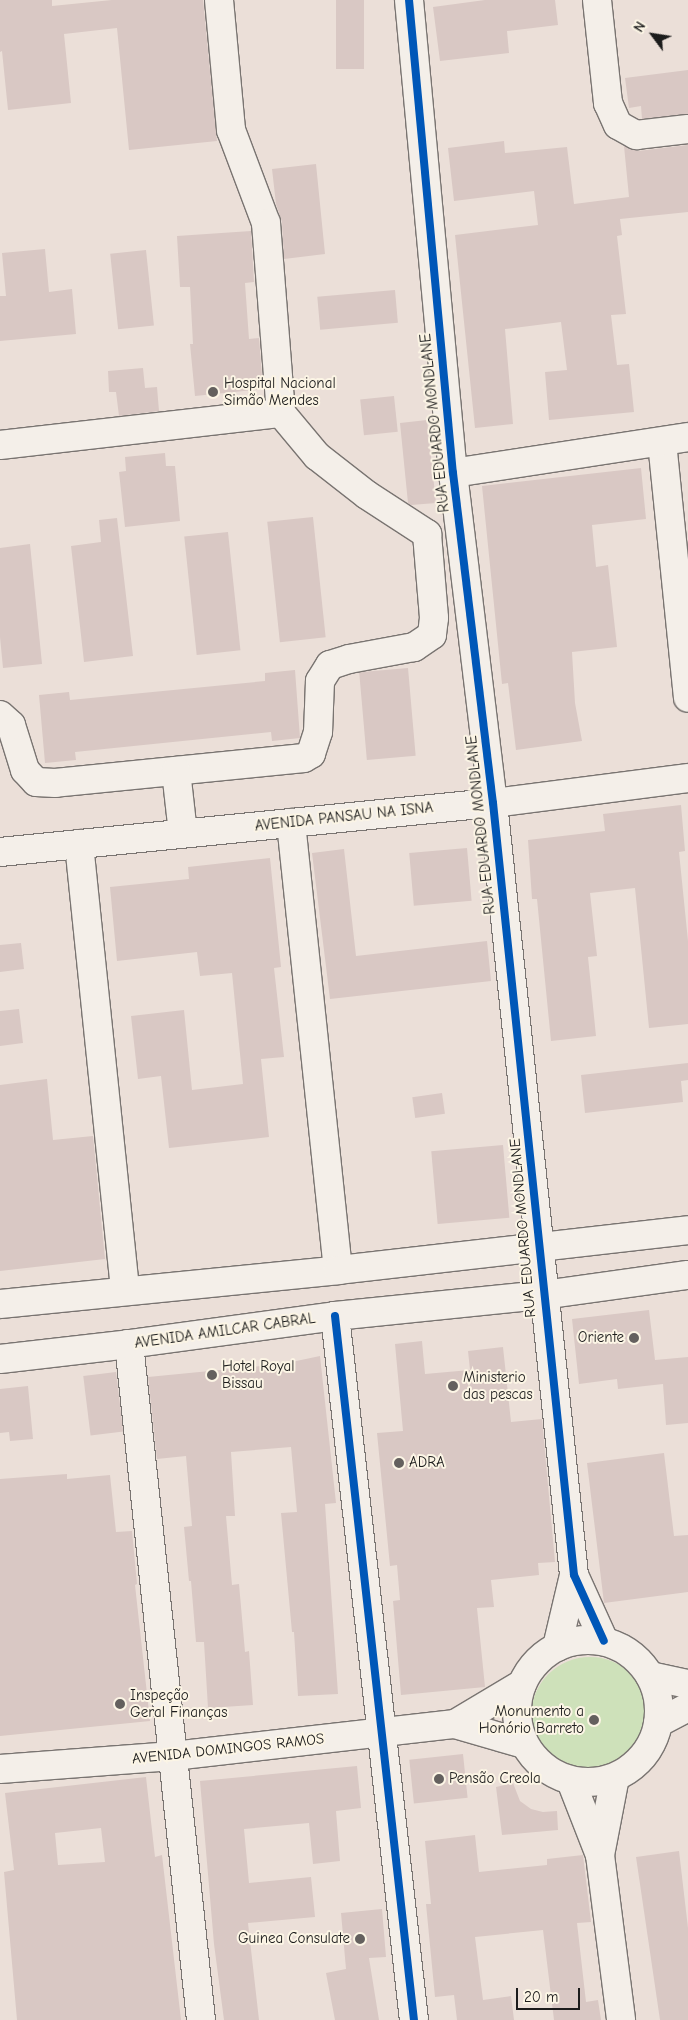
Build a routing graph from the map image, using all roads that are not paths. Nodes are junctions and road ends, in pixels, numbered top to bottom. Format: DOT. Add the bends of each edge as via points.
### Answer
graph roads {
  1 [pos="219,0"];
  2 [pos="409,0"];
  3 [pos="597,0"];
  4 [pos="688,129"];
  5 [pos="281,413"];
  6 [pos="675,440"];
  7 [pos="0,445"];
  8 [pos="453,474"];
  9 [pos="688,698"];
  10 [pos="0,715"];
  11 [pos="176,771"];
  12 [pos="688,778"];
  13 [pos="493,803"];
  14 [pos="291,823"];
  15 [pos="183,834"];
  16 [pos="79,844"];
  17 [pos="0,852"];
  18 [pos="688,1230"];
  19 [pos="540,1246"];
  20 [pos="338,1270"];
  21 [pos="688,1275"];
  22 [pos="125,1292"];
  23 [pos="543,1295"];
  24 [pos="0,1304"];
  25 [pos="335,1316"];
  26 [pos="129,1344"];
  27 [pos="0,1359"];
  28 [pos="574,1575"];
  29 [pos="604,1642"];
  30 [pos="557,1647"];
  31 [pos="650,1676"];
  32 [pos="522,1684"];
  33 [pos="688,1684"];
  34 [pos="688,1707"];
  35 [pos="658,1723"];
  36 [pos="455,1724"];
  37 [pos="382,1731"];
  38 [pos="524,1744"];
  39 [pos="173,1756"];
  40 [pos="0,1770"];
  41 [pos="616,1777"];
  42 [pos="572,1781"];
  43 [pos="600,1855"];
  44 [pos="202,2020"];
  45 [pos="414,2020"];
  46 [pos="621,2020"];
  1 -- 5 [label="street" via="231,130 266,223"];
  2 -- 8 [label="street, RUA EDUARDO MONDLANE"];
  3 -- 4 [label="street" via="608,103 618,125 636,135"];
  5 -- 7 [label="street"];
  5 -- 11 [label="street" via="317,456 367,495 427,534 434,618 432,635 414,647 330,665 320,681 318,732 311,754 304,758"];
  6 -- 8 [label="street"];
  6 -- 9 [label="street"];
  8 -- 13 [label="street, RUA EDUARDO MONDLANE"];
  10 -- 11 [label="street" via="11,724 24,770 36,782 55,784"];
  11 -- 15 [label="street"];
  12 -- 13 [label="street, AVENIDA PANSAU NA ISNA"];
  13 -- 14 [label="street, AVENIDA PANSAU NA ISNA"];
  13 -- 19 [label="street, RUA EDUARDO MONDLANE"];
  14 -- 15 [label="street, AVENIDA PANSAU NA ISNA"];
  14 -- 20 [label="street"];
  15 -- 16 [label="street, AVENIDA PANSAU NA ISNA"];
  16 -- 17 [label="street, AVENIDA PANSAU NA ISNA"];
  16 -- 22 [label="street"];
  18 -- 19 [label="street"];
  19 -- 20 [label="street"];
  19 -- 23 [label="street, RUA EDUARDO MONDLANE"];
  20 -- 22 [label="street"];
  21 -- 23 [label="street, AVENIDA AMILCAR CABRAL"];
  22 -- 24 [label="street"];
  23 -- 25 [label="street, AVENIDA AMILCAR CABRAL"];
  23 -- 28 [label="street, RUA EDUARDO MONDLANE"];
  25 -- 26 [label="street, AVENIDA AMILCAR CABRAL"];
  25 -- 37 [label="street"];
  26 -- 27 [label="street, AVENIDA AMILCAR CABRAL"];
  26 -- 39 [label="street"];
  28 -- 29 [label="street, RUA EDUARDO MONDLANE"];
  28 -- 30 [label="street, RUA EDUARDO MONDLANE"];
  29 -- 30 [label="street" via="576,1641"];
  29 -- 31 [label="street" via="631,1654"];
  30 -- 32 [label="street" via="542,1656"];
  31 -- 33 [label="street"];
  31 -- 35 [label="street" via="658,1702"];
  32 -- 36 [label="street, AVENIDA DOMINGOS RAMOS"];
  32 -- 38 [label="street" via="516,1706 518,1729"];
  34 -- 35 [label="street"];
  35 -- 41 [label="street" via="644,1755"];
  36 -- 37 [label="street, AVENIDA DOMINGOS RAMOS"];
  36 -- 38 [label="street, AVENIDA DOMINGOS RAMOS"];
  37 -- 39 [label="street, AVENIDA DOMINGOS RAMOS"];
  37 -- 45 [label="street"];
  38 -- 42 [label="street" via="552,1774"];
  39 -- 40 [label="street, AVENIDA DOMINGOS RAMOS"];
  39 -- 44 [label="street"];
  41 -- 42 [label="street" via="590,1783"];
  41 -- 43 [label="street"];
  42 -- 43 [label="street"];
  43 -- 46 [label="street"];
}
